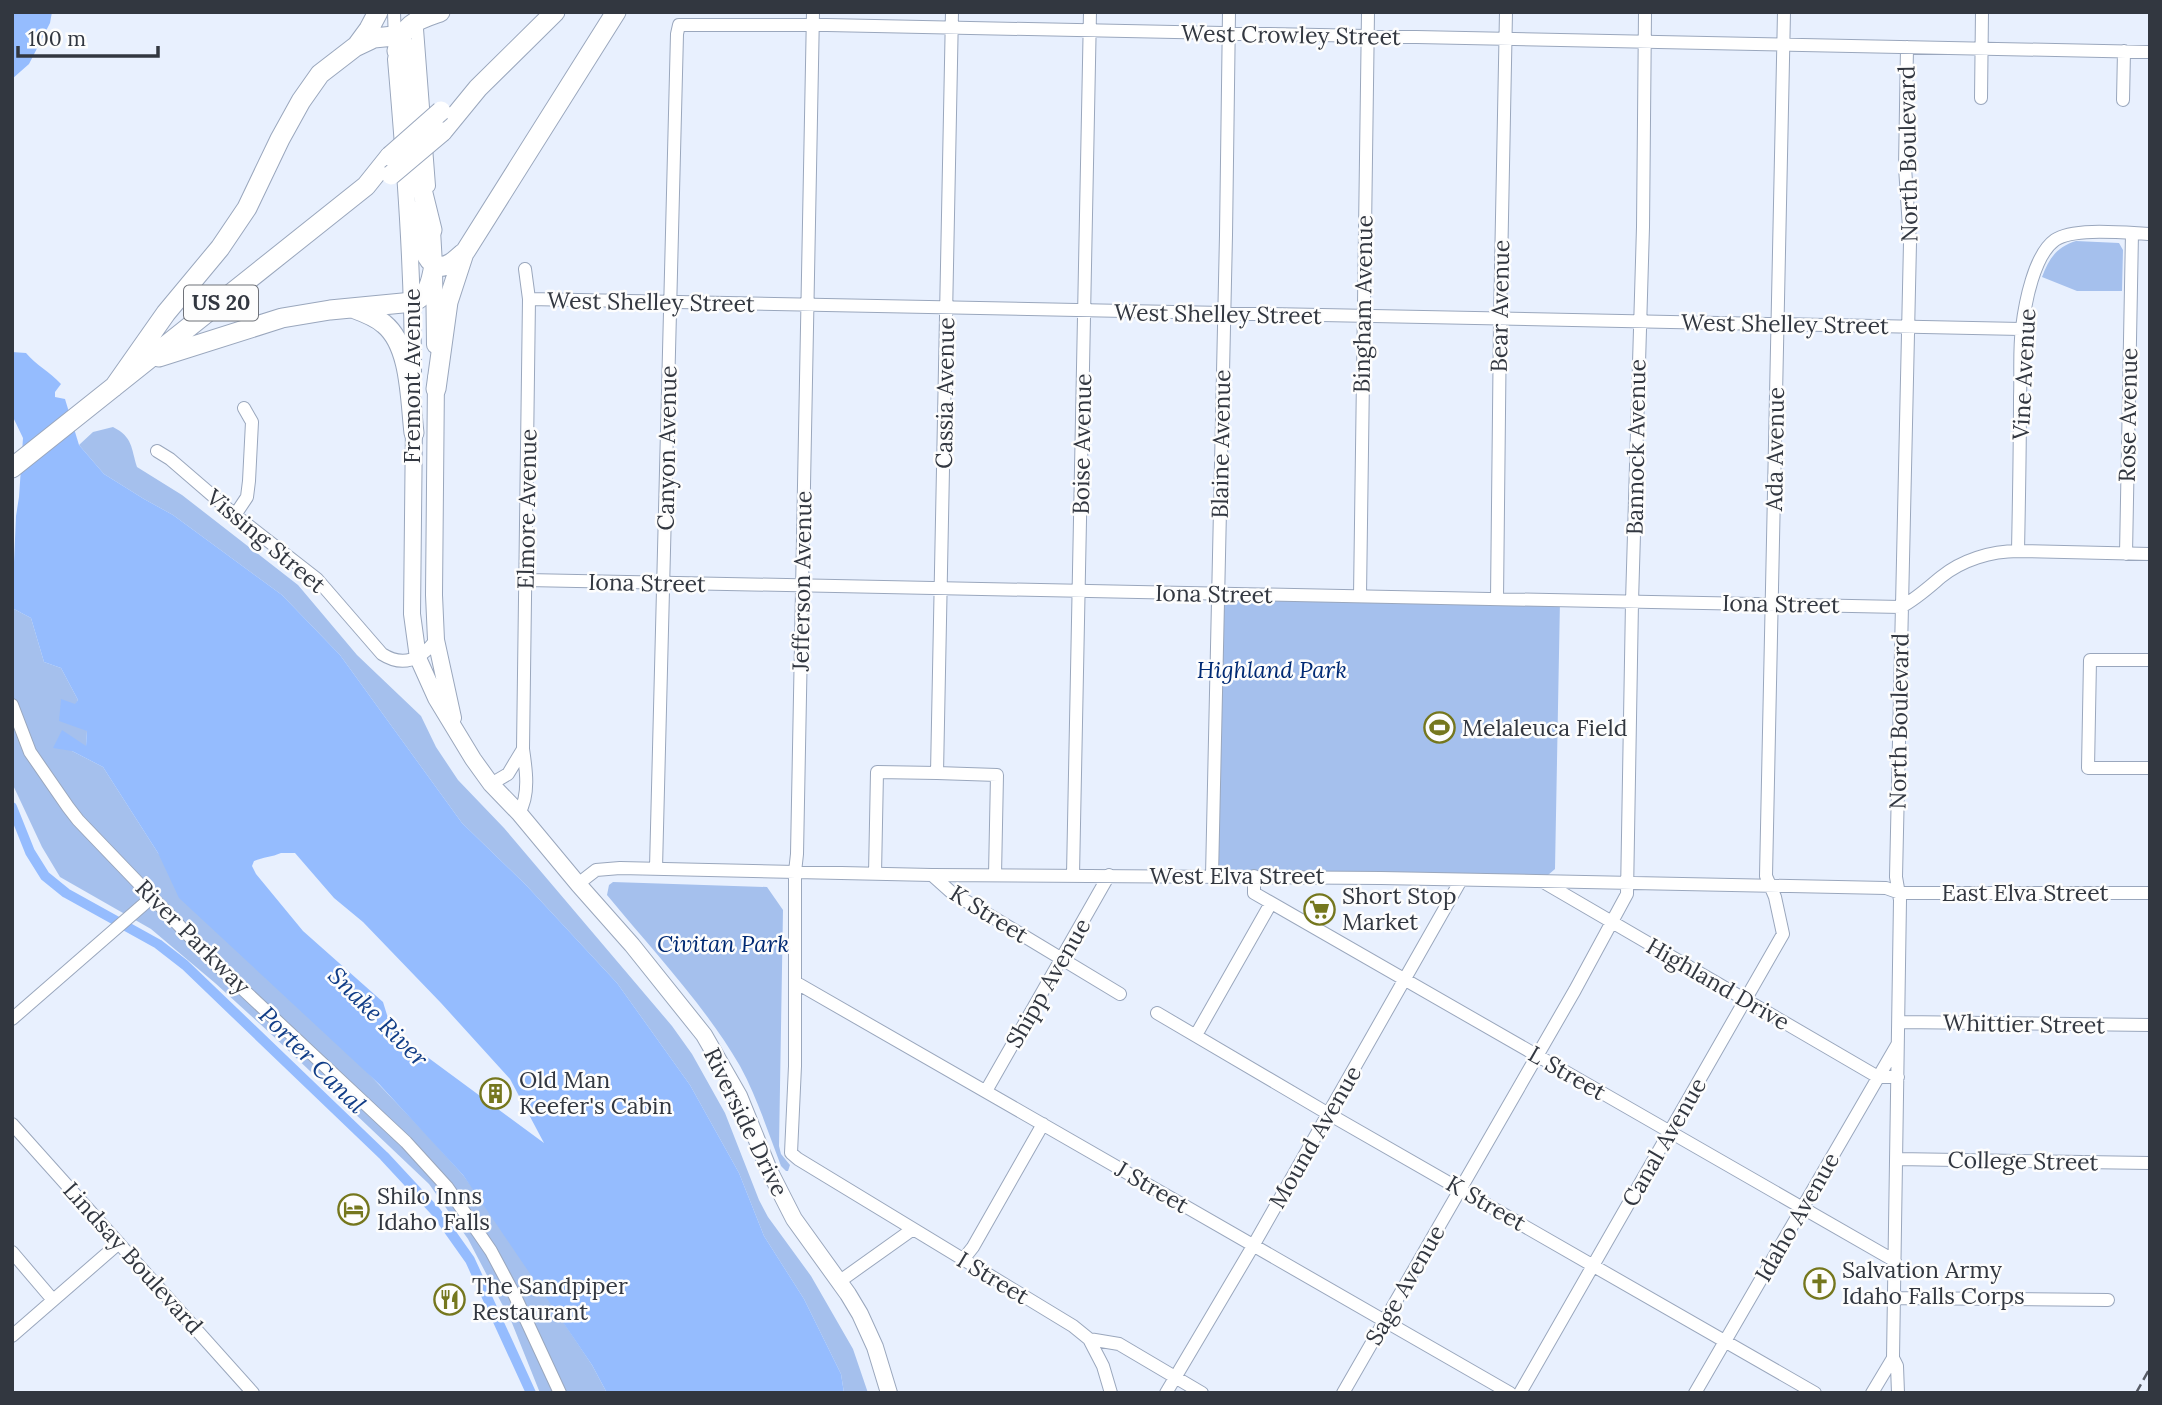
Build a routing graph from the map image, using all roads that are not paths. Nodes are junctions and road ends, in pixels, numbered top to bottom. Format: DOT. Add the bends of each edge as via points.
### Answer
graph roads {
  1 [pos="378,12"];
  2 [pos="394,12"];
  3 [pos="440,12"];
  4 [pos="555,12"];
  5 [pos="616,12"];
  6 [pos="952,12"];
  7 [pos="1090,12"];
  8 [pos="1229,12"];
  9 [pos="1368,12"];
  10 [pos="1506,12"];
  11 [pos="1645,12"];
  12 [pos="1784,12"];
  13 [pos="1982,12"];
  14 [pos="416,16"];
  15 [pos="813,19"];
  16 [pos="677,28"];
  17 [pos="951,28"];
  18 [pos="1090,31"];
  19 [pos="1228,33"];
  20 [pos="1367,36"];
  21 [pos="397,37"];
  22 [pos="1505,39"];
  23 [pos="1644,42"];
  24 [pos="1784,44"];
  25 [pos="355,47"];
  26 [pos="1907,47"];
  27 [pos="1982,48"];
  28 [pos="2124,51"];
  29 [pos="2150,52"];
  30 [pos="396,59"];
  31 [pos="478,88"];
  32 [pos="1980,97"];
  33 [pos="2123,100"];
  34 [pos="395,164"];
  35 [pos="432,230"];
  36 [pos="2132,233"];
  37 [pos="2150,234"];
  38 [pos="465,252"];
  39 [pos="434,265"];
  40 [pos="525,269"];
  41 [pos="529,299"];
  42 [pos="413,302"];
  43 [pos="670,303"];
  44 [pos="808,306"];
  45 [pos="351,308"];
  46 [pos="947,308"];
  47 [pos="1085,311"];
  48 [pos="1223,314"];
  49 [pos="1362,317"];
  50 [pos="1500,320"];
  51 [pos="1639,321"];
  52 [pos="1777,324"];
  53 [pos="1907,327"];
  54 [pos="2021,329"];
  55 [pos="146,362"];
  56 [pos="114,387"];
  57 [pos="436,389"];
  58 [pos="244,408"];
  59 [pos="414,433"];
  60 [pos="157,451"];
  61 [pos="12,468"];
  62 [pos="235,515"];
  63 [pos="2018,551"];
  64 [pos="2126,554"];
  65 [pos="2150,554"];
  66 [pos="527,580"];
  67 [pos="664,583"];
  68 [pos="802,586"];
  69 [pos="942,589"];
  70 [pos="1079,591"];
  71 [pos="1217,594"];
  72 [pos="1360,596"];
  73 [pos="1497,599"];
  74 [pos="1632,602"];
  75 [pos="1771,604"];
  76 [pos="1901,607"];
  77 [pos="436,640"];
  78 [pos="418,658"];
  79 [pos="2150,660"];
  80 [pos="12,705"];
  81 [pos="456,730"];
  82 [pos="523,749"];
  83 [pos="2150,768"];
  84 [pos="937,773"];
  85 [pos="491,783"];
  86 [pos="519,813"];
  87 [pos="656,869"];
  88 [pos="795,872"];
  89 [pos="875,874"];
  90 [pos="932,874"];
  91 [pos="995,875"];
  92 [pos="1073,875"];
  93 [pos="1109,875"];
  94 [pos="1212,876"];
  95 [pos="1254,876"];
  96 [pos="573,878"];
  97 [pos="1461,880"];
  98 [pos="1541,881"];
  99 [pos="1627,883"];
  100 [pos="1770,886"];
  101 [pos="2150,892"];
  102 [pos="1900,893"];
  103 [pos="151,898"];
  104 [pos="1271,903"];
  105 [pos="1613,923"];
  106 [pos="1063,960"];
  107 [pos="1405,979"];
  108 [pos="795,982"];
  109 [pos="1120,994"];
  110 [pos="1746,1000"];
  111 [pos="1157,1013"];
  112 [pos="12,1019"];
  113 [pos="1899,1022"];
  114 [pos="2150,1026"];
  115 [pos="1196,1035"];
  116 [pos="1899,1042"];
  117 [pos="1537,1055"];
  118 [pos="1878,1077"];
  119 [pos="1898,1077"];
  120 [pos="986,1091"];
  121 [pos="1327,1113"];
  122 [pos="12,1124"];
  123 [pos="1043,1124"];
  124 [pos="1669,1133"];
  125 [pos="791,1150"];
  126 [pos="1897,1159"];
  127 [pos="2150,1163"];
  128 [pos="1460,1188"];
  129 [pos="1801,1209"];
  130 [pos="913,1229"];
  131 [pos="119,1244"];
  132 [pos="1253,1246"];
  133 [pos="12,1252"];
  134 [pos="962,1261"];
  135 [pos="1895,1261"];
  136 [pos="1593,1265"];
  137 [pos="840,1281"];
  138 [pos="1894,1298"];
  139 [pos="53,1300"];
  140 [pos="2108,1300"];
  141 [pos="1384,1321"];
  142 [pos="12,1336"];
  143 [pos="1089,1339"];
  144 [pos="1725,1342"];
  145 [pos="1893,1358"];
  146 [pos="1175,1377"];
  147 [pos="253,1393"];
  148 [pos="560,1393"];
  149 [pos="889,1393"];
  150 [pos="1111,1393"];
  151 [pos="1166,1393"];
  152 [pos="1202,1393"];
  153 [pos="1343,1393"];
  154 [pos="1510,1393"];
  155 [pos="1520,1393"];
  156 [pos="1695,1393"];
  157 [pos="1815,1393"];
  158 [pos="1872,1393"];
  159 [pos="1898,1393"];
  1 -- 25 [label="highway"];
  2 -- 21 [label="street"];
  3 -- 14 [label="highway"];
  4 -- 31 [label="highway, US 20"];
  5 -- 38 [label="highway"];
  6 -- 17 [label="street, Cassia Avenue"];
  7 -- 18 [label="street, Boise Avenue"];
  8 -- 19 [label="street, Blaine Avenue"];
  9 -- 20 [label="street, Bingham Avenue"];
  10 -- 22 [label="street, Bear Avenue"];
  11 -- 23 [label="street, Bannock Avenue"];
  12 -- 24 [label="street, Ada Avenue"];
  13 -- 27 [label="street"];
  14 -- 21 [label="highway"];
  14 -- 35 [label="street, Fremont Avenue"];
  15 -- 16 [label="street, West Crowley Street" via="684,24"];
  15 -- 17 [label="street, West Crowley Street"];
  15 -- 44 [label="street, Jefferson Avenue"];
  16 -- 43 [label="street, Canyon Avenue"];
  17 -- 18 [label="street, West Crowley Street"];
  17 -- 46 [label="street, Cassia Avenue"];
  18 -- 19 [label="street, West Crowley Street"];
  18 -- 47 [label="street, Boise Avenue"];
  19 -- 20 [label="street, West Crowley Street"];
  19 -- 48 [label="street, Blaine Avenue"];
  20 -- 22 [label="street, West Crowley Street"];
  20 -- 49 [label="street, Bingham Avenue"];
  21 -- 25 [label="highway" via="374,38"];
  21 -- 30 [label="highway"];
  21 -- 35 [label="highway" via="408,54 418,173"];
  22 -- 23 [label="street, West Crowley Street"];
  22 -- 50 [label="street, Bear Avenue"];
  23 -- 24 [label="street, West Crowley Street"];
  23 -- 51 [label="street, Bannock Avenue"];
  24 -- 26 [label="street, West Crowley Street"];
  24 -- 52 [label="street, Ada Avenue"];
  25 -- 56 [label="highway" via="320,74 280,139 247,208"];
  26 -- 27 [label="street, West Crowley Street"];
  26 -- 53 [label="street, North Boulevard"];
  27 -- 28 [label="street, West Crowley Street"];
  27 -- 32 [label="street"];
  28 -- 29 [label="street, West Crowley Street"];
  28 -- 33 [label="street"];
  30 -- 34 [label="main road, Fremont Avenue"];
  31 -- 34 [label="highway, US 20, bridge" via="442,131"];
  31 -- 34 [label="highway, US 20, bridge" via="441,111"];
  34 -- 39 [label="highway" via="415,203 419,236"];
  34 -- 42 [label="main road, Fremont Avenue"];
  34 -- 55 [label="highway, US 20"];
  35 -- 39 [label="main road, Fremont Avenue"];
  36 -- 37 [label="street"];
  36 -- 54 [label="street, Vine Avenue" via="2066,234 2055,240 2046,248 2035,274"];
  36 -- 64 [label="street, Rose Avenue"];
  38 -- 39 [label="highway" via="450,264"];
  38 -- 57 [label="highway" via="448,302"];
  39 -- 42 [label="highway" via="427,292"];
  39 -- 57 [label="main road, Fremont Avenue"];
  40 -- 41 [label="street, Elmore Avenue"];
  41 -- 43 [label="street, West Shelley Street"];
  41 -- 66 [label="street, Elmore Avenue"];
  42 -- 45 [label="highway"];
  42 -- 59 [label="main road, Fremont Avenue"];
  43 -- 44 [label="street, West Shelley Street"];
  43 -- 67 [label="street, Canyon Avenue"];
  44 -- 46 [label="street, West Shelley Street"];
  44 -- 68 [label="street, Jefferson Avenue"];
  45 -- 55 [label="highway" via="271,321"];
  45 -- 59 [label="highway" via="387,326 398,341"];
  46 -- 47 [label="street, West Shelley Street"];
  46 -- 69 [label="street, Cassia Avenue"];
  47 -- 48 [label="street, West Shelley Street"];
  47 -- 70 [label="street, Boise Avenue"];
  48 -- 49 [label="street, West Shelley Street"];
  48 -- 71 [label="street, Blaine Avenue"];
  49 -- 50 [label="street, West Shelley Street"];
  49 -- 72 [label="street, Bingham Avenue"];
  50 -- 51 [label="street, West Shelley Street"];
  50 -- 73 [label="street, Bear Avenue"];
  51 -- 52 [label="street, West Shelley Street"];
  51 -- 74 [label="street, Bannock Avenue"];
  52 -- 53 [label="street, West Shelley Street"];
  52 -- 75 [label="street, Ada Avenue"];
  53 -- 54 [label="street, West Shelley Street"];
  53 -- 76 [label="street, North Boulevard"];
  54 -- 63 [label="street, Vine Avenue"];
  55 -- 56 [label="highway, US 20"];
  56 -- 61 [label="highway, US 20"];
  57 -- 77 [label="main road, Fremont Avenue"];
  58 -- 62 [label="street" via="251,422 250,481 247,497"];
  59 -- 78 [label="main road, Fremont Avenue" via="411,590"];
  60 -- 62 [label="street, Vissing Street"];
  62 -- 78 [label="street, Vissing Street" via="317,579 382,654 399,661"];
  63 -- 64 [label="street"];
  63 -- 76 [label="street" via="1958,566"];
  64 -- 65 [label="street"];
  66 -- 67 [label="street, Iona Street"];
  66 -- 82 [label="street, Elmore Avenue"];
  67 -- 68 [label="street, Iona Street"];
  67 -- 87 [label="street, Canyon Avenue"];
  68 -- 69 [label="street, Iona Street"];
  68 -- 88 [label="street, Jefferson Avenue"];
  69 -- 70 [label="street, Iona Street"];
  69 -- 84 [label="street, Cassia Avenue"];
  70 -- 71 [label="street, Iona Street"];
  70 -- 92 [label="street, Boise Avenue"];
  71 -- 72 [label="street, Iona Street"];
  71 -- 94 [label="street, Blaine Avenue"];
  72 -- 73 [label="street, Iona Street"];
  73 -- 74 [label="street, Iona Street"];
  74 -- 75 [label="street, Iona Street"];
  74 -- 99 [label="street, Bannock Avenue"];
  75 -- 76 [label="street, Iona Street"];
  75 -- 100 [label="street, Ada Avenue" via="1766,876"];
  76 -- 102 [label="street, North Boulevard" via="1896,877"];
  77 -- 78 [label="street"];
  77 -- 81 [label="main road, Fremont Avenue"];
  78 -- 81 [label="main road, Fremont Avenue"];
  79 -- 83 [label="street" via="2090,660 2088,768"];
  80 -- 103 [label="street, River Parkway" via="30,752 68,807"];
  81 -- 85 [label="main road, Fremont Avenue"];
  82 -- 85 [label="street" via="509,774"];
  82 -- 86 [label="street, Elmore Avenue" via="526,795"];
  84 -- 89 [label="street" via="877,772"];
  84 -- 91 [label="street" via="998,775"];
  85 -- 86 [label="main road, Fremont Avenue"];
  86 -- 96 [label="main road, Fremont Avenue"];
  87 -- 88 [label="street, West Elva Street"];
  87 -- 96 [label="street, West Elva Street" via="596,870"];
  88 -- 89 [label="street, West Elva Street"];
  88 -- 108 [label="street, Jefferson Avenue"];
  89 -- 90 [label="street, West Elva Street"];
  90 -- 91 [label="street, West Elva Street"];
  90 -- 106 [label="street, K Street" via="951,892"];
  91 -- 92 [label="street, West Elva Street"];
  92 -- 93 [label="street, West Elva Street"];
  93 -- 94 [label="street, West Elva Street"];
  93 -- 106 [label="street, Shipp Avenue"];
  94 -- 95 [label="street, West Elva Street"];
  95 -- 97 [label="street, West Elva Street"];
  95 -- 104 [label="street, L Street" via="1254,892"];
  96 -- 137 [label="main road, Riverside Drive" via="704,1035 739,1096 794,1219"];
  97 -- 98 [label="street, West Elva Street"];
  97 -- 107 [label="street, Mound Avenue"];
  98 -- 99 [label="street, West Elva Street"];
  98 -- 105 [label="street, Highland Drive"];
  99 -- 100 [label="street, West Elva Street"];
  99 -- 105 [label="street, Bannock Avenue" via="1627,894"];
  100 -- 102 [label="street, West Elva Street" via="1886,888"];
  100 -- 110 [label="street, Canal Avenue" via="1783,933"];
  101 -- 102 [label="street, East Elva Street"];
  102 -- 113 [label="street, North Boulevard"];
  103 -- 112 [label="street"];
  103 -- 148 [label="street, River Parkway" via="406,1142 447,1187 516,1296"];
  104 -- 107 [label="street, L Street"];
  104 -- 115 [label="street"];
  105 -- 110 [label="street, Highland Drive"];
  105 -- 117 [label="street, Sage Avenue"];
  106 -- 109 [label="street, K Street"];
  106 -- 120 [label="street, Shipp Avenue"];
  107 -- 117 [label="street, L Street"];
  107 -- 121 [label="street, Mound Avenue"];
  108 -- 120 [label="street, J Street"];
  108 -- 125 [label="street, Jefferson Avenue"];
  110 -- 118 [label="street, Highland Drive"];
  110 -- 124 [label="street, Canal Avenue"];
  111 -- 115 [label="street, K Street"];
  113 -- 114 [label="street, Whittier Street"];
  113 -- 116 [label="street, North Boulevard"];
  115 -- 121 [label="street, K Street"];
  116 -- 118 [label="street, Idaho Avenue"];
  116 -- 119 [label="street, North Boulevard"];
  117 -- 124 [label="street, L Street"];
  117 -- 128 [label="street, Sage Avenue"];
  118 -- 119 [label="street"];
  118 -- 129 [label="street, Idaho Avenue"];
  119 -- 126 [label="street, North Boulevard"];
  120 -- 123 [label="street, J Street"];
  121 -- 128 [label="street, K Street"];
  121 -- 132 [label="street, Mound Avenue"];
  122 -- 131 [label="street, Lindsay Boulevard"];
  123 -- 132 [label="street, J Street"];
  123 -- 134 [label="street"];
  124 -- 129 [label="street, L Street"];
  124 -- 136 [label="street, Canal Avenue"];
  125 -- 130 [label="street, I Street" via="798,1159"];
  126 -- 127 [label="street, College Street"];
  126 -- 135 [label="street, North Boulevard"];
  128 -- 136 [label="street, K Street"];
  128 -- 141 [label="street, Sage Avenue"];
  129 -- 135 [label="street, L Street"];
  129 -- 144 [label="street, Idaho Avenue"];
  130 -- 134 [label="street, I Street"];
  130 -- 137 [label="street"];
  131 -- 139 [label="street"];
  131 -- 147 [label="street, Lindsay Boulevard"];
  132 -- 141 [label="street, J Street"];
  132 -- 146 [label="street, Mound Avenue"];
  133 -- 139 [label="street"];
  134 -- 143 [label="street, I Street"];
  135 -- 138 [label="street, North Boulevard"];
  136 -- 144 [label="street, K Street"];
  136 -- 155 [label="street, Canal Avenue"];
  137 -- 149 [label="main road, Riverside Drive" via="875,1347"];
  138 -- 140 [label="street"];
  138 -- 145 [label="street, North Boulevard"];
  139 -- 142 [label="street"];
  141 -- 153 [label="street, Sage Avenue"];
  141 -- 154 [label="street, J Street"];
  143 -- 146 [label="street, I Street" via="1119,1344"];
  143 -- 150 [label="street"];
  144 -- 156 [label="street, Idaho Avenue"];
  144 -- 157 [label="street, K Street"];
  145 -- 158 [label="street"];
  145 -- 159 [label="street, North Boulevard"];
  146 -- 151 [label="street, Mound Avenue"];
  146 -- 152 [label="street, I Street"];
}
